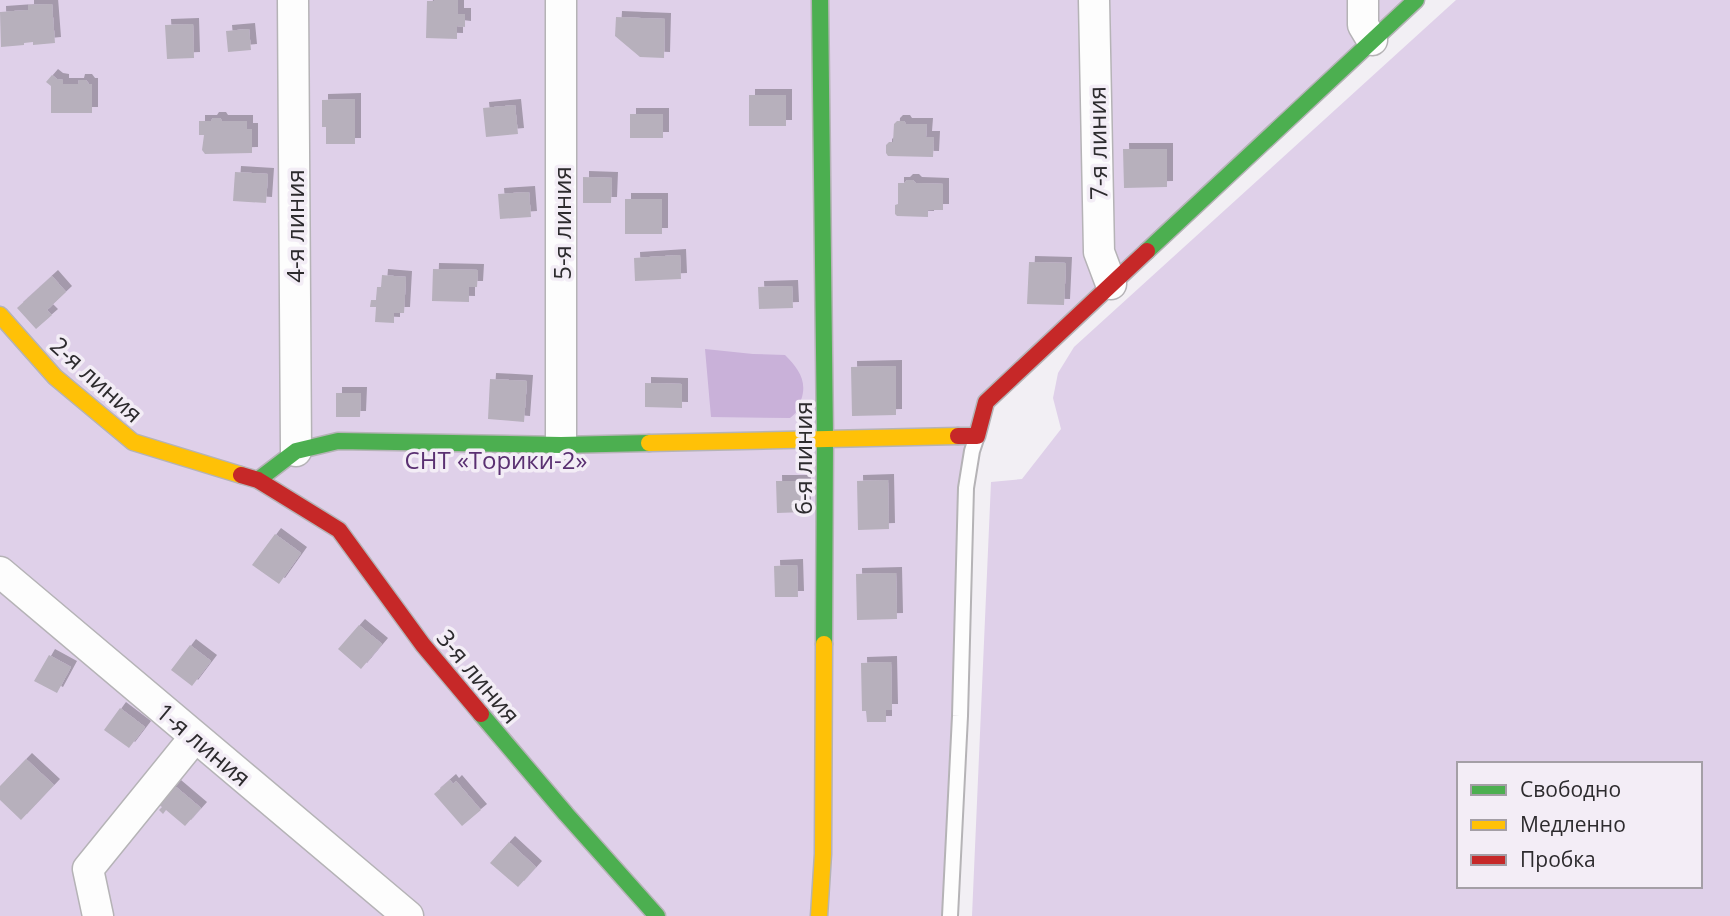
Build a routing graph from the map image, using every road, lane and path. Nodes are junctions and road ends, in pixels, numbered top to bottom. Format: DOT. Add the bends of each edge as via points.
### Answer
graph roads {
  1 [pos="293,0"];
  2 [pos="561,0"];
  3 [pos="820,0"];
  4 [pos="1094,0"];
  5 [pos="1363,0"];
  6 [pos="1416,0"];
  7 [pos="1371,40"];
  8 [pos="1111,285"];
  9 [pos="0,315"];
  10 [pos="977,436"];
  11 [pos="825,438"];
  12 [pos="561,445"];
  13 [pos="296,451"];
  14 [pos="258,480"];
  15 [pos="0,572"];
  16 [pos="195,737"];
  17 [pos="98,916"];
  18 [pos="408,916"];
  19 [pos="657,916"];
  20 [pos="819,916"];
  21 [pos="950,916"];
  1 -- 13 [label="street, 4-я линия"];
  2 -- 12 [label="street, 5-я линия"];
  3 -- 11 [label="street, 6-я линия"];
  4 -- 8 [label="street, 7-я линия" via="1099,252"];
  5 -- 7 [label="street" via="1363,25"];
  6 -- 7 [label="street"];
  7 -- 8 [label="street"];
  8 -- 10 [label="street" via="986,402"];
  9 -- 14 [label="street, 2-я линия" via="55,377 133,442"];
  10 -- 11 [label="street"];
  10 -- 21 [label="lane" via="966,488 961,716"];
  11 -- 12 [label="street"];
  11 -- 20 [label="street, 6-я линия"];
  12 -- 13 [label="street" via="338,441"];
  13 -- 14 [label="street"];
  14 -- 19 [label="street, 3-я линия" via="339,530 423,645"];
  15 -- 16 [label="street, 1-я линия"];
  16 -- 17 [label="street" via="88,869"];
  16 -- 18 [label="street, 1-я линия"];
}
